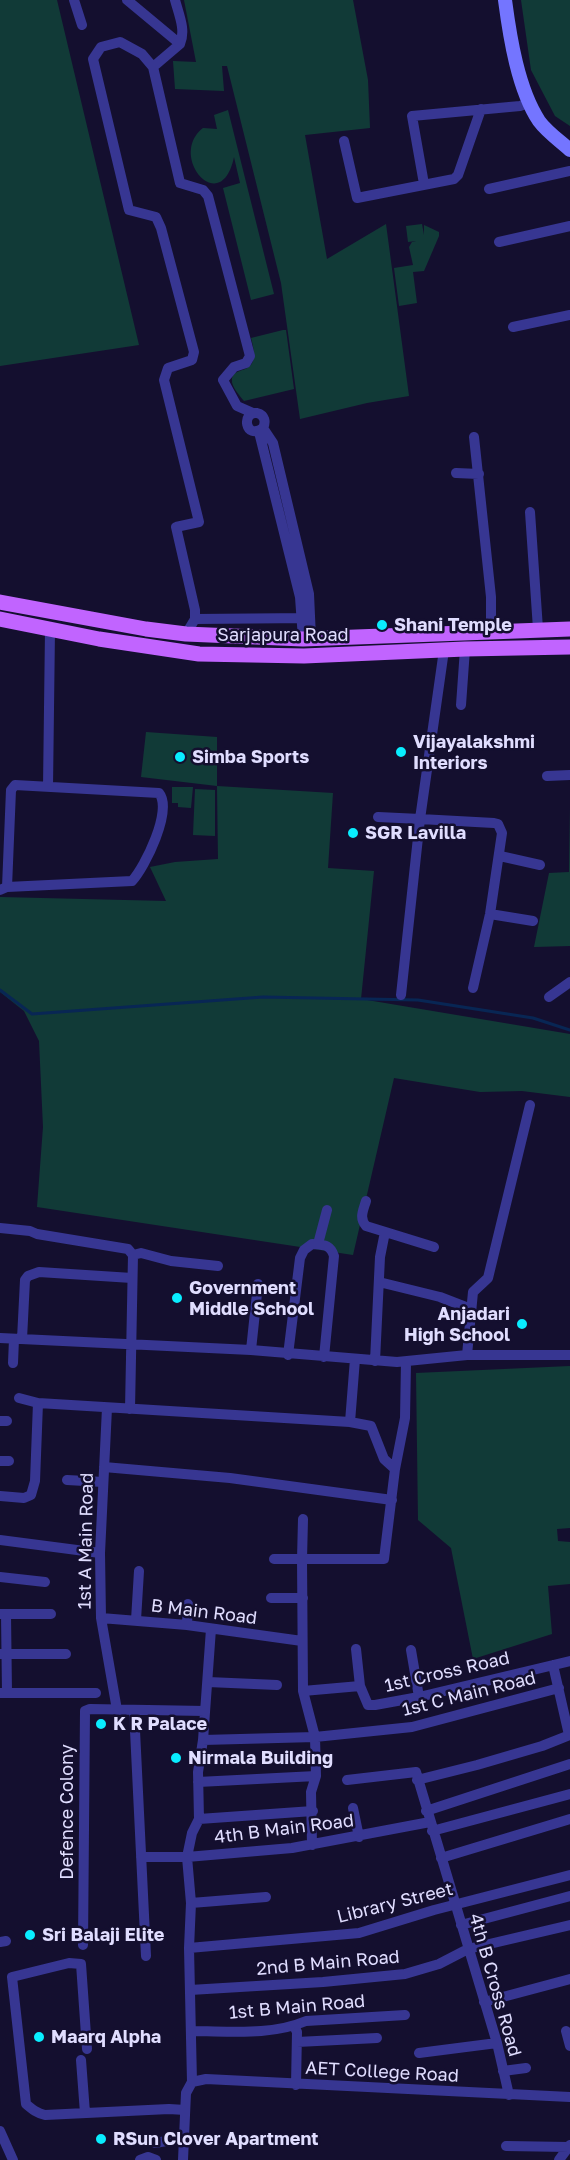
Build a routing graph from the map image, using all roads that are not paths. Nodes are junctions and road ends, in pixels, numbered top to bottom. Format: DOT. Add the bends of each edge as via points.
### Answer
graph roads {
  1 [pos="74,0"];
  2 [pos="127,0"];
  3 [pos="175,0"];
  4 [pos="505,0"];
  5 [pos="82,25"];
  6 [pos="180,44"];
  7 [pos="153,67"];
  8 [pos="529,103"];
  9 [pos="481,109"];
  10 [pos="344,141"];
  11 [pos="570,150"];
  12 [pos="570,171"];
  13 [pos="424,184"];
  14 [pos="489,189"];
  15 [pos="570,226"];
  16 [pos="499,242"];
  17 [pos="570,315"];
  18 [pos="513,327"];
  19 [pos="474,437"];
  20 [pos="456,473"];
  21 [pos="479,474"];
  22 [pos="530,512"];
  23 [pos="0,602"];
  24 [pos="307,618"];
  25 [pos="0,619"];
  26 [pos="195,619"];
  27 [pos="570,629"];
  28 [pos="50,630"];
  29 [pos="538,630"];
  30 [pos="491,631"];
  31 [pos="186,634"];
  32 [pos="307,638"];
  33 [pos="570,647"];
  34 [pos="465,649"];
  35 [pos="444,650"];
  36 [pos="461,705"];
  37 [pos="570,775"];
  38 [pos="547,776"];
  39 [pos="48,787"];
  40 [pos="378,817"];
  41 [pos="420,819"];
  42 [pos="500,856"];
  43 [pos="540,865"];
  44 [pos="3,889"];
  45 [pos="490,914"];
  46 [pos="532,921"];
  47 [pos="570,982"];
  48 [pos="473,988"];
  49 [pos="401,995"];
  50 [pos="549,997"];
  51 [pos="530,1105"];
  52 [pos="366,1202"];
  53 [pos="327,1210"];
  54 [pos="0,1228"];
  55 [pos="385,1232"];
  56 [pos="318,1244"];
  57 [pos="434,1247"];
  58 [pos="133,1255"];
  59 [pos="218,1266"];
  60 [pos="132,1278"];
  61 [pos="379,1282"];
  62 [pos="258,1284"];
  63 [pos="471,1309"];
  64 [pos="0,1338"];
  65 [pos="18,1339"];
  66 [pos="131,1344"];
  67 [pos="251,1350"];
  68 [pos="288,1355"];
  69 [pos="467,1355"];
  70 [pos="570,1355"];
  71 [pos="324,1358"];
  72 [pos="355,1359"];
  73 [pos="375,1361"];
  74 [pos="406,1362"];
  75 [pos="13,1363"];
  76 [pos="19,1398"];
  77 [pos="38,1403"];
  78 [pos="107,1408"];
  79 [pos="130,1408"];
  80 [pos="350,1422"];
  81 [pos="104,1467"];
  82 [pos="395,1469"];
  83 [pos="67,1480"];
  84 [pos="103,1482"];
  85 [pos="0,1496"];
  86 [pos="392,1500"];
  87 [pos="303,1519"];
  88 [pos="0,1540"];
  89 [pos="100,1553"];
  90 [pos="274,1559"];
  91 [pos="302,1559"];
  92 [pos="140,1571"];
  93 [pos="0,1577"];
  94 [pos="45,1582"];
  95 [pos="271,1598"];
  96 [pos="303,1598"];
  97 [pos="188,1604"];
  98 [pos="3,1614"];
  99 [pos="51,1614"];
  100 [pos="101,1618"];
  101 [pos="136,1620"];
  102 [pos="187,1625"];
  103 [pos="211,1629"];
  104 [pos="302,1641"];
  105 [pos="356,1648"];
  106 [pos="411,1650"];
  107 [pos="3,1654"];
  108 [pos="66,1654"];
  109 [pos="570,1661"];
  110 [pos="553,1665"];
  111 [pos="208,1682"];
  112 [pos="277,1685"];
  113 [pos="360,1686"];
  114 [pos="559,1689"];
  115 [pos="303,1691"];
  116 [pos="4,1693"];
  117 [pos="96,1693"];
  118 [pos="419,1697"];
  119 [pos="117,1710"];
  120 [pos="134,1710"];
  121 [pos="204,1711"];
  122 [pos="569,1735"];
  123 [pos="315,1737"];
  124 [pos="203,1740"];
  125 [pos="570,1764"];
  126 [pos="316,1776"];
  127 [pos="347,1780"];
  128 [pos="417,1780"];
  129 [pos="198,1782"];
  130 [pos="570,1794"];
  131 [pos="353,1808"];
  132 [pos="313,1812"];
  133 [pos="199,1819"];
  134 [pos="570,1819"];
  135 [pos="429,1821"];
  136 [pos="359,1837"];
  137 [pos="312,1845"];
  138 [pos="141,1857"];
  139 [pos="187,1857"];
  140 [pos="441,1858"];
  141 [pos="570,1875"];
  142 [pos="570,1896"];
  143 [pos="266,1897"];
  144 [pos="191,1903"];
  145 [pos="455,1905"];
  146 [pos="570,1924"];
  147 [pos="461,1925"];
  148 [pos="83,1945"];
  149 [pos="189,1948"];
  150 [pos="468,1949"];
  151 [pos="146,1956"];
  152 [pos="570,1979"];
  153 [pos="190,1990"];
  154 [pos="484,2002"];
  155 [pos="405,2015"];
  156 [pos="294,2026"];
  157 [pos="192,2031"];
  158 [pos="566,2031"];
  159 [pos="377,2037"];
  160 [pos="297,2042"];
  161 [pos="497,2043"];
  162 [pos="570,2046"];
  163 [pos="87,2049"];
  164 [pos="419,2053"];
  165 [pos="81,2060"];
  166 [pos="526,2068"];
  167 [pos="504,2071"];
  168 [pos="192,2082"];
  169 [pos="296,2085"];
  170 [pos="509,2095"];
  171 [pos="570,2097"];
  172 [pos="185,2110"];
  173 [pos="85,2113"];
  174 [pos="0,2132"];
  175 [pos="184,2138"];
  176 [pos="155,2143"];
  177 [pos="506,2146"];
  178 [pos="569,2146"];
  179 [pos="14,2160"];
  180 [pos="140,2160"];
  181 [pos="156,2160"];
  182 [pos="183,2160"];
  183 [pos="559,2160"];
  1 -- 5 [label="street"];
  2 -- 6 [label="street"];
  3 -- 6 [label="street" via="183,32"];
  4 -- 8 [label="main road" via="510,35"];
  6 -- 7 [label="street"];
  7 -- 24 [label="street" via="180,183 203,190 208,196 250,356 223,380 237,406 253,413 246,422 248,428 253,432 261,430"];
  7 -- 26 [label="street" via="142,54 120,42 101,47 93,59 129,210 156,217 194,352 192,360 168,368 164,380 199,522 176,527"];
  8 -- 9 [label="street"];
  8 -- 11 [label="main road" via="540,123"];
  9 -- 13 [label="street" via="457,178"];
  9 -- 13 [label="street" via="411,116"];
  10 -- 13 [label="street" via="357,198"];
  12 -- 14 [label="street"];
  15 -- 16 [label="street"];
  17 -- 18 [label="street"];
  19 -- 21 [label="street"];
  20 -- 21 [label="street"];
  21 -- 30 [label="street"];
  22 -- 29 [label="street"];
  23 -- 31 [label="main road, Sarjapura Road"];
  24 -- 26 [label="street"];
  24 -- 32 [label="street"];
  25 -- 28 [label="main road, Sarjapura Road"];
  26 -- 31 [label="street"];
  27 -- 29 [label="main road, Sarjapura Road"];
  28 -- 35 [label="main road, Sarjapura Road" via="199,654 304,656"];
  28 -- 39 [label="street"];
  29 -- 30 [label="main road, Sarjapura Road"];
  30 -- 32 [label="main road, Sarjapura Road"];
  31 -- 32 [label="main road, Sarjapura Road"];
  33 -- 34 [label="main road, Sarjapura Road"];
  34 -- 35 [label="main road, Sarjapura Road"];
  34 -- 36 [label="street"];
  35 -- 41 [label="street"];
  37 -- 38 [label="street"];
  39 -- 44 [label="street" via="19,784 11,790"];
  39 -- 44 [label="street" via="159,793 162,819 141,872 132,881"];
  40 -- 41 [label="street"];
  41 -- 42 [label="street" via="498,824 502,833"];
  41 -- 49 [label="street"];
  42 -- 43 [label="street"];
  42 -- 45 [label="street"];
  45 -- 46 [label="street"];
  45 -- 48 [label="street"];
  47 -- 50 [label="street"];
  51 -- 63 [label="street" via="488,1278 473,1292"];
  52 -- 55 [label="street" via="364,1224"];
  53 -- 56 [label="street"];
  54 -- 58 [label="street" via="128,1249"];
  55 -- 57 [label="street"];
  55 -- 61 [label="street"];
  56 -- 68 [label="street" via="304,1250 300,1258"];
  56 -- 71 [label="street" via="331,1248 335,1261"];
  58 -- 59 [label="street" via="141,1253"];
  58 -- 60 [label="street"];
  60 -- 65 [label="street" via="39,1272 28,1276"];
  60 -- 66 [label="street"];
  61 -- 63 [label="street"];
  61 -- 73 [label="street"];
  62 -- 67 [label="street"];
  63 -- 69 [label="street"];
  64 -- 65 [label="street"];
  65 -- 66 [label="street"];
  65 -- 75 [label="street"];
  66 -- 67 [label="street"];
  66 -- 79 [label="street"];
  67 -- 68 [label="street"];
  68 -- 71 [label="street"];
  69 -- 70 [label="street"];
  69 -- 74 [label="street"];
  71 -- 72 [label="street"];
  72 -- 73 [label="street"];
  72 -- 80 [label="street"];
  73 -- 74 [label="street"];
  74 -- 82 [label="street" via="405,1418"];
  76 -- 77 [label="street"];
  77 -- 78 [label="street"];
  77 -- 85 [label="street" via="31,1495"];
  78 -- 79 [label="street"];
  78 -- 81 [label="street, 1st A Main Road"];
  79 -- 80 [label="street"];
  80 -- 82 [label="street" via="371,1426 384,1459"];
  81 -- 84 [label="street, 1st A Main Road"];
  81 -- 86 [label="street" via="231,1478"];
  82 -- 86 [label="street"];
  83 -- 84 [label="street"];
  84 -- 89 [label="street, 1st A Main Road"];
  86 -- 91 [label="street" via="384,1559"];
  87 -- 91 [label="street"];
  88 -- 89 [label="street"];
  89 -- 100 [label="street, 1st A Main Road"];
  90 -- 91 [label="street"];
  91 -- 96 [label="street"];
  92 -- 101 [label="street"];
  93 -- 94 [label="street"];
  95 -- 96 [label="street"];
  96 -- 104 [label="street"];
  97 -- 102 [label="street"];
  98 -- 99 [label="street"];
  98 -- 107 [label="street"];
  100 -- 101 [label="street, B Main Road"];
  100 -- 119 [label="street, 1st A Main Road"];
  101 -- 102 [label="street, B Main Road"];
  102 -- 103 [label="street, B Main Road"];
  103 -- 104 [label="street, B Main Road"];
  103 -- 111 [label="street"];
  104 -- 115 [label="street"];
  105 -- 113 [label="street, 1st Cross Road"];
  106 -- 118 [label="street"];
  107 -- 108 [label="street"];
  107 -- 116 [label="street"];
  109 -- 110 [label="street, 1st Cross Road"];
  110 -- 114 [label="street"];
  110 -- 118 [label="street, 1st Cross Road"];
  111 -- 112 [label="street"];
  111 -- 121 [label="street"];
  113 -- 115 [label="street, 1st Cross Road"];
  113 -- 118 [label="street, 1st Cross Road" via="368,1704"];
  114 -- 122 [label="street"];
  114 -- 123 [label="street, 1st C Main Road" via="412,1727"];
  115 -- 123 [label="street"];
  116 -- 117 [label="street"];
  119 -- 120 [label="street"];
  119 -- 148 [label="street, Defence Colony" via="90,1709 84,1717 80,1866"];
  120 -- 121 [label="street"];
  120 -- 138 [label="street"];
  121 -- 124 [label="street"];
  122 -- 128 [label="street"];
  123 -- 124 [label="street, 1st C Main Road"];
  123 -- 126 [label="street"];
  124 -- 129 [label="street"];
  125 -- 135 [label="street"];
  126 -- 129 [label="street"];
  126 -- 132 [label="street" via="311,1792"];
  127 -- 128 [label="street" via="416,1772"];
  128 -- 135 [label="street, 4th B Cross Road"];
  129 -- 133 [label="street"];
  130 -- 135 [label="street"];
  131 -- 136 [label="street"];
  132 -- 133 [label="street"];
  132 -- 137 [label="street"];
  133 -- 139 [label="street"];
  134 -- 140 [label="street"];
  135 -- 136 [label="street, 4th B Main Road"];
  135 -- 140 [label="street, 4th B Cross Road"];
  136 -- 137 [label="street, 4th B Main Road"];
  137 -- 139 [label="street, 4th B Main Road"];
  138 -- 139 [label="street, 4th B Main Road"];
  138 -- 151 [label="street"];
  139 -- 144 [label="street"];
  140 -- 145 [label="street, 4th B Cross Road"];
  141 -- 145 [label="street, Library Street"];
  142 -- 147 [label="street"];
  143 -- 144 [label="street"];
  144 -- 149 [label="street"];
  145 -- 147 [label="street, 4th B Cross Road"];
  145 -- 149 [label="street, Library Street" via="359,1933"];
  146 -- 150 [label="street, 2nd B Main Road"];
  147 -- 150 [label="street, 4th B Cross Road"];
  149 -- 153 [label="street"];
  150 -- 153 [label="street, 2nd B Main Road" via="439,1964 405,1974"];
  150 -- 154 [label="street, 4th B Cross Road"];
  152 -- 154 [label="street"];
  153 -- 157 [label="street"];
  154 -- 161 [label="street, 4th B Cross Road"];
  155 -- 156 [label="street, 1st B Main Road" via="306,2021"];
  156 -- 157 [label="street, 1st B Main Road" via="265,2031"];
  156 -- 160 [label="street"];
  157 -- 168 [label="street"];
  158 -- 162 [label="street"];
  159 -- 160 [label="street"];
  160 -- 169 [label="street"];
  161 -- 164 [label="street"];
  161 -- 167 [label="street, 4th B Cross Road"];
  163 -- 173 [label="street" via="81,1964 69,1963 12,1977 26,2104 45,2115"];
  165 -- 173 [label="street"];
  166 -- 167 [label="street"];
  167 -- 170 [label="street, 4th B Cross Road"];
  168 -- 169 [label="street, AET College Road" via="206,2079"];
  168 -- 172 [label="street" via="186,2093"];
  169 -- 170 [label="street, AET College Road"];
  170 -- 171 [label="street, AET College Road"];
  172 -- 173 [label="street"];
  172 -- 175 [label="street"];
  174 -- 179 [label="street"];
  175 -- 176 [label="street"];
  175 -- 182 [label="street"];
  177 -- 178 [label="street"];
  178 -- 183 [label="street"];
  180 -- 181 [label="street"];
}
